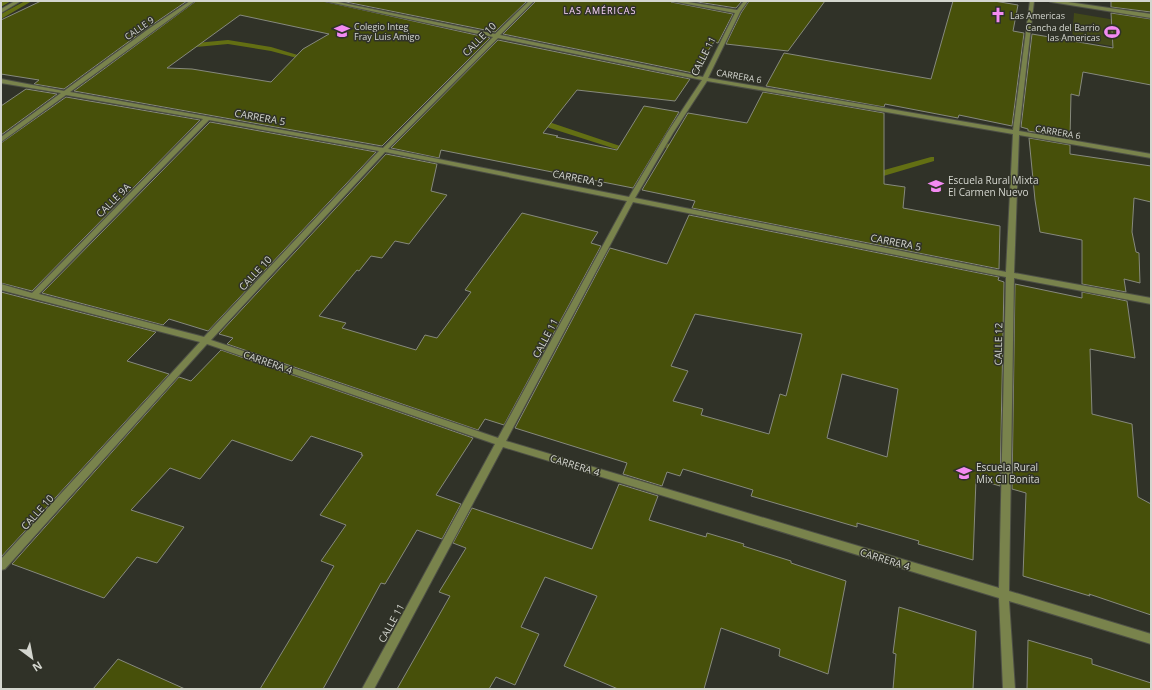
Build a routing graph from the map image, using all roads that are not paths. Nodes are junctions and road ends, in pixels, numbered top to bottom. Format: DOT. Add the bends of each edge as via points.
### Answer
graph roads {
  1 [pos="19,1"];
  2 [pos="193,1"];
  3 [pos="326,1"];
  4 [pos="532,1"];
  5 [pos="673,1"];
  6 [pos="746,1"];
  7 [pos="1032,1"];
  8 [pos="1051,1"];
  9 [pos="1,11"];
  10 [pos="738,12"];
  11 [pos="1151,16"];
  12 [pos="496,36"];
  13 [pos="705,79"];
  14 [pos="1,81"];
  15 [pos="67,92"];
  16 [pos="208,118"];
  17 [pos="1016,134"];
  18 [pos="1,140"];
  19 [pos="384,150"];
  20 [pos="1151,156"];
  21 [pos="631,199"];
  22 [pos="1010,274"];
  23 [pos="1,288"];
  24 [pos="32,296"];
  25 [pos="1151,301"];
  26 [pos="207,341"];
  27 [pos="502,443"];
  28 [pos="1,566"];
  29 [pos="1004,595"];
  30 [pos="1151,639"];
  31 [pos="368,689"];
  32 [pos="1009,689"];
  1 -- 9 [label="street"];
  2 -- 15 [label="street, CALLE 9"];
  3 -- 12 [label="street, CARRERA 6"];
  4 -- 12 [label="street, CALLE 10"];
  5 -- 10 [label="street"];
  6 -- 10 [label="street, CALLE 11"];
  7 -- 17 [label="street, CALLE 12"];
  8 -- 11 [label="street"];
  10 -- 13 [label="street, CALLE 11"];
  12 -- 13 [label="street, CARRERA 6"];
  12 -- 19 [label="street, CALLE 10"];
  13 -- 17 [label="street, CARRERA 6"];
  13 -- 21 [label="street, CALLE 11"];
  14 -- 15 [label="street, CARRERA 5"];
  15 -- 16 [label="street, CARRERA 5"];
  15 -- 18 [label="street"];
  16 -- 19 [label="street, CARRERA 5"];
  16 -- 24 [label="street, CALLE 9A"];
  17 -- 20 [label="street, CARRERA 6"];
  17 -- 22 [label="street, CALLE 12"];
  19 -- 21 [label="street, CARRERA 5"];
  19 -- 26 [label="street, CALLE 10"];
  21 -- 22 [label="street, CARRERA 5"];
  21 -- 27 [label="street, CALLE 11"];
  22 -- 25 [label="street, CARRERA 5"];
  22 -- 29 [label="street, CALLE 12"];
  23 -- 24 [label="street, CARRERA 4"];
  24 -- 26 [label="street, CARRERA 4"];
  26 -- 27 [label="street, CARRERA 4"];
  26 -- 28 [label="street, CALLE 10"];
  27 -- 29 [label="street, CARRERA 4"];
  27 -- 31 [label="street, CALLE 11"];
  29 -- 30 [label="street, CARRERA 4"];
  29 -- 32 [label="street, CALLE 12"];
}
